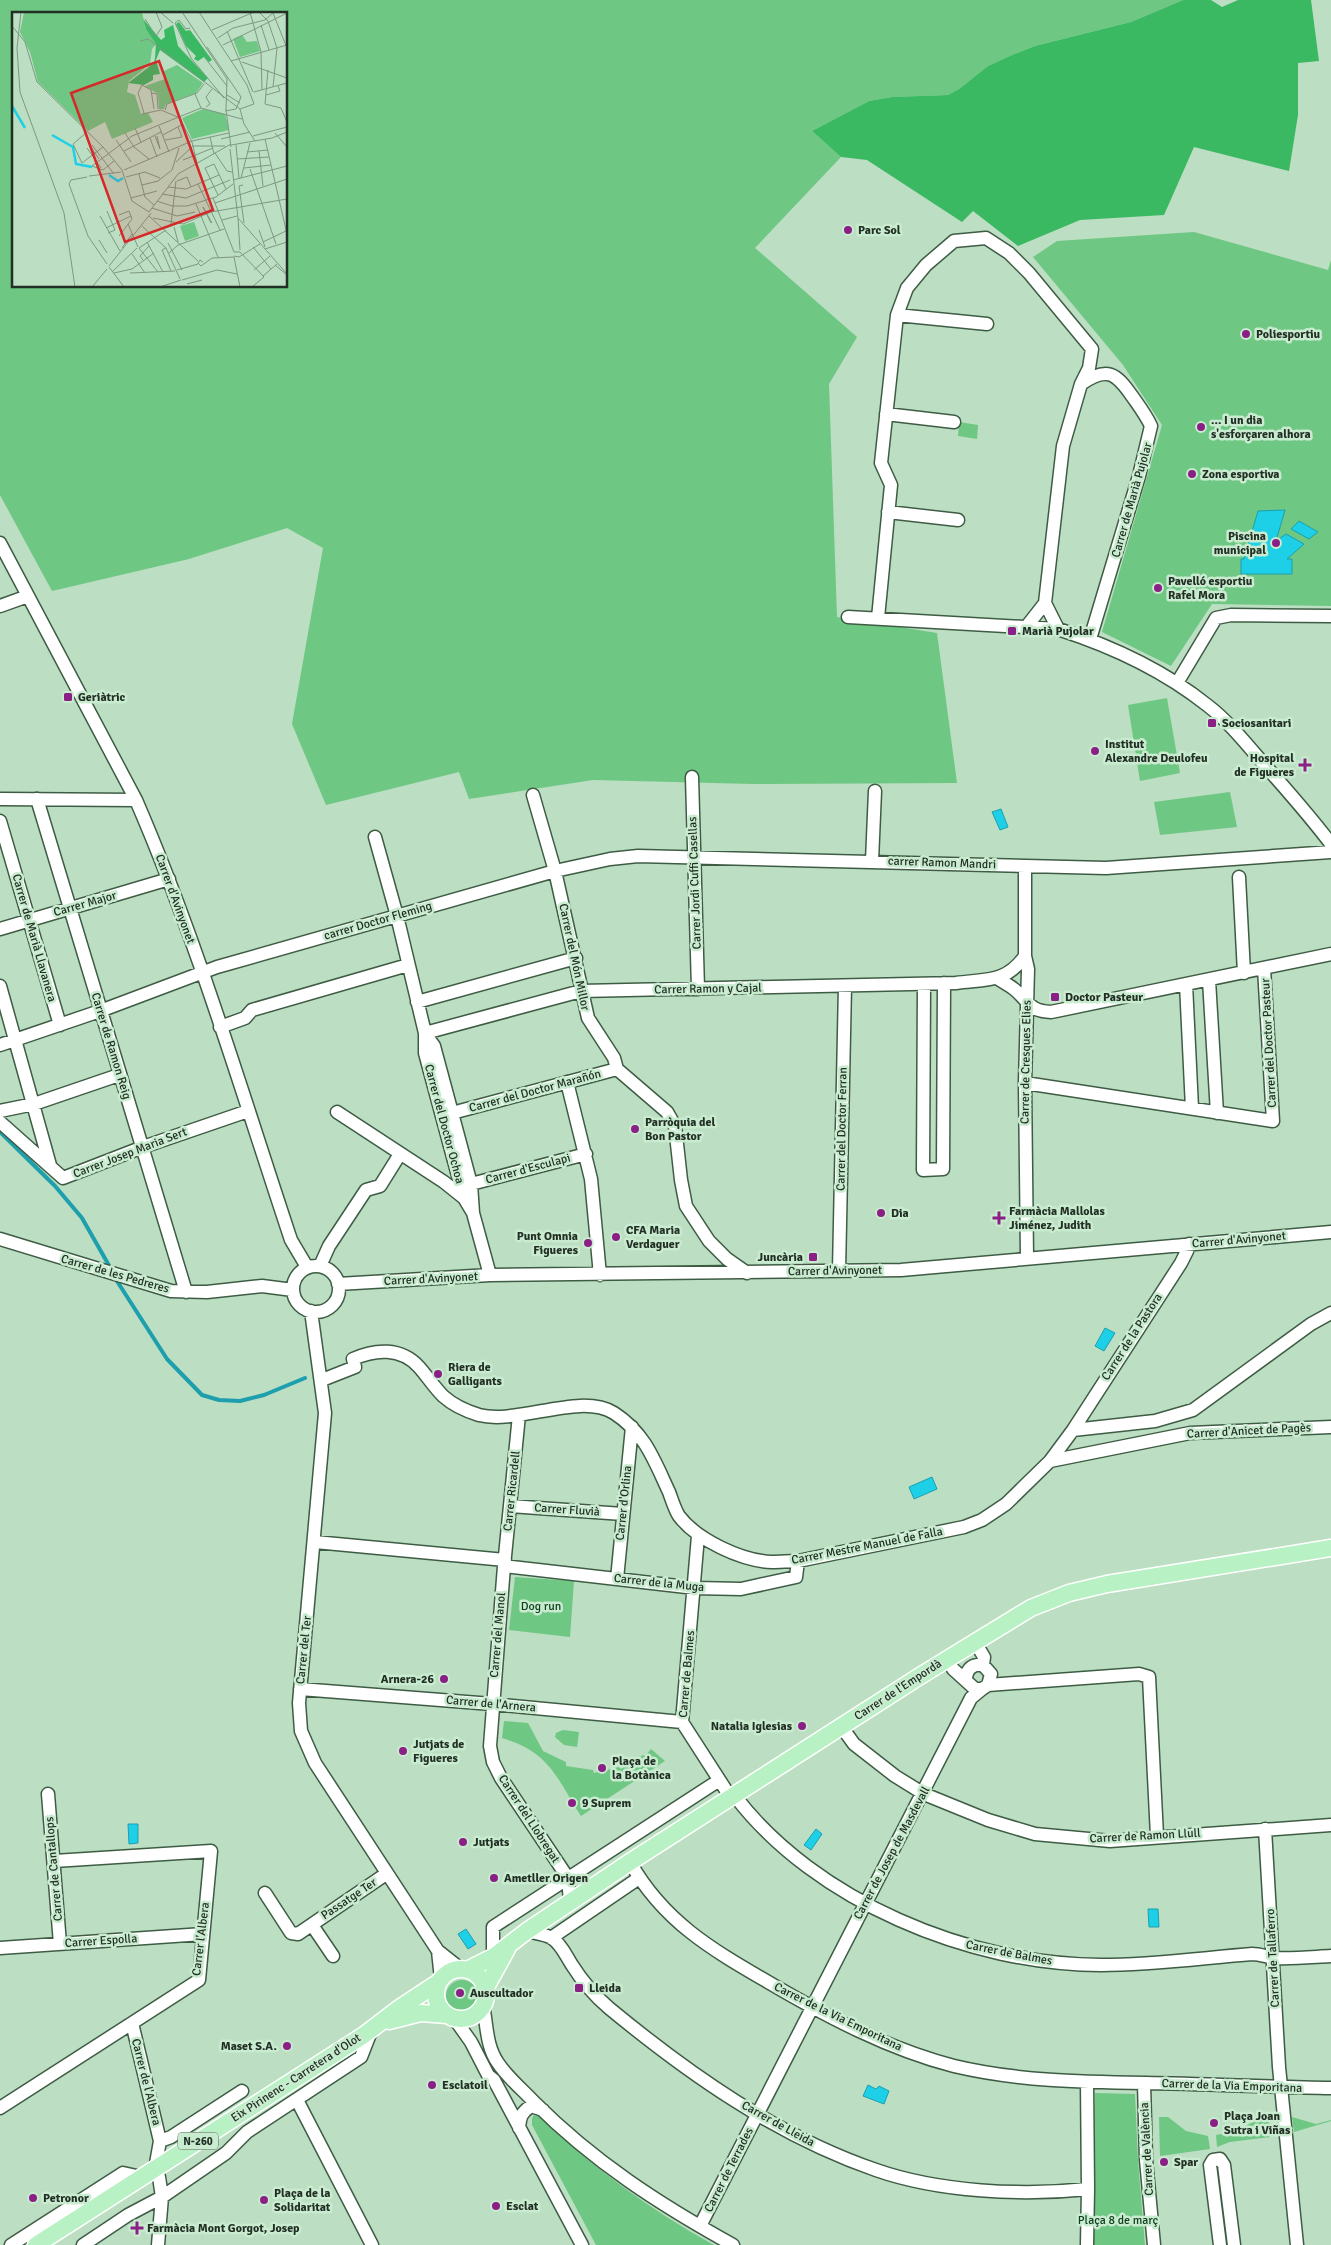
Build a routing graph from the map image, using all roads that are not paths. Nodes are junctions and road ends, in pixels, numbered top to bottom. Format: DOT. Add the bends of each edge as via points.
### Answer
graph roads {
  1 [pos="897,315"];
  2 [pos="987,324"];
  3 [pos="1081,384"];
  4 [pos="886,414"];
  5 [pos="954,422"];
  6 [pos="888,512"];
  7 [pos="958,520"];
  8 [pos="1,545"];
  9 [pos="28,596"];
  10 [pos="1045,603"];
  11 [pos="0,606"];
  12 [pos="1331,616"];
  13 [pos="848,617"];
  14 [pos="878,618"];
  15 [pos="1027,626"];
  16 [pos="1058,629"];
  17 [pos="1090,639"];
  18 [pos="1177,683"];
  19 [pos="692,777"];
  20 [pos="875,791"];
  21 [pos="532,795"];
  22 [pos="0,799"];
  23 [pos="37,800"];
  24 [pos="136,800"];
  25 [pos="0,821"];
  26 [pos="375,837"];
  27 [pos="1331,844"];
  28 [pos="1331,852"];
  29 [pos="695,857"];
  30 [pos="872,861"];
  31 [pos="1025,866"];
  32 [pos="555,871"];
  33 [pos="1239,877"];
  34 [pos="169,879"];
  35 [pos="69,909"];
  36 [pos="397,916"];
  37 [pos="29,920"];
  38 [pos="0,929"];
  39 [pos="1331,954"];
  40 [pos="1025,956"];
  41 [pos="576,958"];
  42 [pos="408,965"];
  43 [pos="1264,968"];
  44 [pos="201,972"];
  45 [pos="1244,973"];
  46 [pos="997,978"];
  47 [pos="1209,980"];
  48 [pos="944,983"];
  49 [pos="924,984"];
  50 [pos="1186,984"];
  51 [pos="0,986"];
  52 [pos="845,986"];
  53 [pos="698,989"];
  54 [pos="582,990"];
  55 [pos="418,1002"];
  56 [pos="1027,1004"];
  57 [pos="100,1011"];
  58 [pos="60,1025"];
  59 [pos="220,1027"];
  60 [pos="425,1033"];
  61 [pos="16,1040"];
  62 [pos="0,1045"];
  63 [pos="617,1069"];
  64 [pos="120,1075"];
  65 [pos="567,1082"];
  66 [pos="1025,1083"];
  67 [pos="34,1104"];
  68 [pos="1192,1108"];
  69 [pos="0,1111"];
  70 [pos="248,1111"];
  71 [pos="337,1112"];
  72 [pos="452,1113"];
  73 [pos="1218,1113"];
  74 [pos="0,1122"];
  75 [pos="143,1147"];
  76 [pos="400,1154"];
  77 [pos="586,1154"];
  78 [pos="50,1165"];
  79 [pos="471,1184"];
  80 [pos="464,1198"];
  81 [pos="474,1213"];
  82 [pos="1331,1232"];
  83 [pos="0,1239"];
  84 [pos="1189,1244"];
  85 [pos="1027,1258"];
  86 [pos="320,1266"];
  87 [pos="307,1268"];
  88 [pos="840,1271"];
  89 [pos="747,1273"];
  90 [pos="490,1275"];
  91 [pos="600,1275"];
  92 [pos="338,1284"];
  93 [pos="293,1290"];
  94 [pos="186,1292"];
  95 [pos="311,1311"];
  96 [pos="1331,1313"];
  97 [pos="322,1380"];
  98 [pos="519,1415"];
  99 [pos="632,1427"];
  100 [pos="1331,1427"];
  101 [pos="1073,1430"];
  102 [pos="1050,1461"];
  103 [pos="510,1506"];
  104 [pos="623,1514"];
  105 [pos="698,1536"];
  106 [pos="315,1542"];
  107 [pos="1331,1548"];
  108 [pos="798,1561"];
  109 [pos="504,1563"];
  110 [pos="617,1579"];
  111 [pos="694,1588"];
  112 [pos="975,1642"];
  113 [pos="947,1658"];
  114 [pos="983,1665"];
  115 [pos="967,1682"];
  116 [pos="987,1684"];
  117 [pos="300,1689"];
  118 [pos="971,1698"];
  119 [pos="492,1704"];
  120 [pos="682,1722"];
  121 [pos="841,1726"];
  122 [pos="718,1781"];
  123 [pos="48,1794"];
  124 [pos="924,1794"];
  125 [pos="733,1797"];
  126 [pos="1331,1825"];
  127 [pos="1265,1829"];
  128 [pos="1157,1836"];
  129 [pos="54,1861"];
  130 [pos="630,1862"];
  131 [pos="386,1874"];
  132 [pos="568,1878"];
  133 [pos="639,1878"];
  134 [pos="265,1893"];
  135 [pos="570,1902"];
  136 [pos="866,1903"];
  137 [pos="312,1924"];
  138 [pos="527,1931"];
  139 [pos="203,1934"];
  140 [pos="551,1938"];
  141 [pos="510,1943"];
  142 [pos="60,1944"];
  143 [pos="0,1948"];
  144 [pos="438,1951"];
  145 [pos="333,1956"];
  146 [pos="1331,1956"];
  147 [pos="493,1957"];
  148 [pos="1273,1958"];
  149 [pos="465,1970"];
  150 [pos="440,1981"];
  151 [pos="484,1997"];
  152 [pos="813,2007"];
  153 [pos="451,2016"];
  154 [pos="132,2022"];
  155 [pos="376,2026"];
  156 [pos="498,2064"];
  157 [pos="494,2080"];
  158 [pos="1087,2082"];
  159 [pos="1144,2083"];
  160 [pos="1282,2087"];
  161 [pos="1331,2088"];
  162 [pos="242,2091"];
  163 [pos="231,2098"];
  164 [pos="297,2100"];
  165 [pos="0,2108"];
  166 [pos="247,2110"];
  167 [pos="542,2110"];
  168 [pos="758,2114"];
  169 [pos="519,2128"];
  170 [pos="160,2141"];
  171 [pos="182,2151"];
  172 [pos="155,2168"];
  173 [pos="141,2177"];
  174 [pos="1088,2189"];
  175 [pos="162,2196"];
  176 [pos="700,2226"];
  177 [pos="38,2244"];
  178 [pos="11,2245"];
  179 [pos="83,2245"];
  180 [pos="158,2245"];
  181 [pos="372,2245"];
  182 [pos="582,2245"];
  183 [pos="733,2245"];
  184 [pos="1087,2245"];
  185 [pos="1154,2245"];
  186 [pos="1220,2245"];
  187 [pos="1234,2245"];
  188 [pos="1297,2245"];
  1 -- 2 [label="street"];
  1 -- 3 [label="street" via="907,288 926,265 954,241 986,238 1009,253 1029,273 1092,349 1089,368"];
  1 -- 4 [label="street"];
  3 -- 10 [label="street" via="1063,446"];
  3 -- 17 [label="street, Carrer de Marià Pujolar" via="1093,376 1108,374 1119,377 1151,426"];
  4 -- 5 [label="street"];
  4 -- 6 [label="street" via="881,463 891,485"];
  6 -- 7 [label="street"];
  6 -- 14 [label="street"];
  8 -- 9 [label="street, Carrer d'Avinyonet"];
  9 -- 11 [label="street"];
  9 -- 24 [label="street, Carrer d'Avinyonet"];
  10 -- 15 [label="street"];
  10 -- 16 [label="street"];
  12 -- 18 [label="street" via="1231,615 1216,618"];
  13 -- 14 [label="street"];
  14 -- 15 [label="street"];
  15 -- 16 [label="street"];
  16 -- 17 [label="street"];
  17 -- 18 [label="street"];
  18 -- 27 [label="street" via="1228,723"];
  19 -- 29 [label="street, Carrer Jordi Cuffi Casellas"];
  20 -- 30 [label="street"];
  21 -- 32 [label="street, Carrer del Món Millor"];
  22 -- 23 [label="street"];
  23 -- 24 [label="street"];
  23 -- 35 [label="street, Carrer de Ramon Reig"];
  24 -- 34 [label="street, Carrer d'Avinyonet"];
  25 -- 37 [label="street, Carrer de Marià Llavanera"];
  26 -- 36 [label="street, Carrer del Doctor Ochoa"];
  28 -- 31 [label="street, carrer Ramon Mandri" via="1164,866"];
  29 -- 30 [label="street, carrer Ramon Mandri"];
  29 -- 32 [label="street, carrer Ramon Mandri" via="638,856"];
  29 -- 53 [label="street, Carrer Jordi Cuffi Casellas"];
  30 -- 31 [label="street, carrer Ramon Mandri"];
  31 -- 40 [label="street, Carrer de Cresques Elies"];
  32 -- 36 [label="street, carrer Doctor Fleming"];
  32 -- 41 [label="street, Carrer del Món Millor"];
  33 -- 45 [label="street, Carrer del Doctor Pasteur"];
  34 -- 35 [label="street, Carrer Major"];
  34 -- 44 [label="street, Carrer d'Avinyonet"];
  35 -- 37 [label="street, Carrer Major"];
  35 -- 57 [label="street, Carrer de Ramon Reig"];
  36 -- 42 [label="street, Carrer del Doctor Ochoa"];
  36 -- 44 [label="street, carrer Doctor Fleming"];
  37 -- 38 [label="street, Carrer Major"];
  37 -- 58 [label="street, Carrer de Marià Llavanera"];
  39 -- 43 [label="street, Carrer del Doctor Pasteur"];
  40 -- 46 [label="street, Carrer Ramon y Cajal" via="1016,969"];
  40 -- 56 [label="street, Carrer de Cresques Elies"];
  41 -- 54 [label="street, Carrer del Món Millor"];
  41 -- 55 [label="street"];
  42 -- 55 [label="street, Carrer del Doctor Ochoa"];
  42 -- 59 [label="street" via="252,1010 245,1018"];
  43 -- 45 [label="street, Carrer del Doctor Pasteur"];
  43 -- 73 [label="street, Carrer del Doctor Pasteur" via="1273,1121"];
  44 -- 57 [label="street, carrer Doctor Fleming"];
  44 -- 59 [label="street, Carrer d'Avinyonet"];
  45 -- 47 [label="street, Carrer del Doctor Pasteur"];
  46 -- 48 [label="street, Carrer Ramon y Cajal"];
  46 -- 56 [label="street" via="1016,990"];
  47 -- 50 [label="street, Carrer del Doctor Pasteur"];
  47 -- 73 [label="street"];
  48 -- 49 [label="street, Carrer Ramon y Cajal"];
  48 -- 49 [label="street" via="943,1169 923,1170"];
  49 -- 52 [label="street, Carrer Ramon y Cajal"];
  50 -- 56 [label="street, Carrer del Doctor Pasteur" via="1050,1012 1039,1012"];
  50 -- 68 [label="street"];
  51 -- 61 [label="street"];
  52 -- 53 [label="street, Carrer Ramon y Cajal"];
  52 -- 88 [label="street, Carrer del Doctor Ferran"];
  53 -- 54 [label="street, Carrer Ramon y Cajal"];
  54 -- 60 [label="street, Carrer Ramon y Cajal"];
  54 -- 63 [label="street, Carrer del Món Millor" via="588,1018 614,1058"];
  55 -- 60 [label="street, Carrer del Doctor Ochoa"];
  56 -- 66 [label="street, Carrer de Cresques Elies"];
  57 -- 58 [label="street, carrer Doctor Fleming"];
  57 -- 64 [label="street, Carrer de Ramon Reig"];
  58 -- 61 [label="street, carrer Doctor Fleming"];
  59 -- 70 [label="street, Carrer d'Avinyonet"];
  60 -- 72 [label="street, Carrer del Doctor Ochoa" via="434,1046"];
  60 -- 80 [label="street, Carrer del Doctor Ochoa" via="425,1053"];
  61 -- 62 [label="street, carrer Doctor Fleming"];
  61 -- 67 [label="street"];
  63 -- 65 [label="street, Carrer del Doctor Marañón"];
  63 -- 89 [label="street, Carrer del Món Millor" via="667,1112 675,1126 686,1206 709,1240 727,1259"];
  64 -- 67 [label="street"];
  64 -- 75 [label="street, Carrer de Ramon Reig"];
  65 -- 72 [label="street, Carrer del Doctor Marañón"];
  65 -- 77 [label="street"];
  66 -- 68 [label="street, Carrer del Doctor Pasteur"];
  66 -- 85 [label="street, Carrer de Cresques Elies"];
  67 -- 69 [label="street"];
  67 -- 78 [label="street"];
  68 -- 73 [label="street, Carrer del Doctor Pasteur"];
  70 -- 75 [label="street, Carrer Josep Maria Sert"];
  70 -- 87 [label="street, Carrer d'Avinyonet" via="291,1240"];
  71 -- 76 [label="street"];
  72 -- 79 [label="street, Carrer del Doctor Ochoa"];
  74 -- 78 [label="street, Carrer Josep Maria Sert"];
  75 -- 78 [label="street, Carrer Josep Maria Sert" via="64,1178"];
  75 -- 94 [label="street, Carrer de Ramon Reig"];
  76 -- 80 [label="street"];
  76 -- 86 [label="street" via="380,1186 366,1190 329,1246"];
  77 -- 79 [label="street, Carrer d'Esculapi"];
  77 -- 91 [label="street"];
  79 -- 81 [label="street, Carrer del Doctor Ochoa"];
  80 -- 81 [label="street, Carrer del Doctor Ochoa"];
  81 -- 90 [label="street, Carrer del Doctor Ochoa"];
  82 -- 84 [label="street, Carrer d'Avinyonet"];
  83 -- 94 [label="street, Carrer de les Pedreres" via="171,1292"];
  84 -- 85 [label="street, Carrer d'Avinyonet"];
  84 -- 101 [label="street, Carrer de la Pastora" via="1181,1262"];
  85 -- 88 [label="street, Carrer d'Avinyonet" via="901,1270"];
  86 -- 87 [label="street"];
  86 -- 92 [label="street" via="332,1272"];
  87 -- 93 [label="street" via="296,1276"];
  88 -- 89 [label="street, Carrer d'Avinyonet"];
  89 -- 91 [label="street, Carrer d'Avinyonet"];
  90 -- 91 [label="street, Carrer d'Avinyonet"];
  90 -- 92 [label="street, Carrer d'Avinyonet"];
  92 -- 95 [label="street" via="339,1292 332,1305 319,1312"];
  93 -- 94 [label="street, Carrer de les Pedreres" via="262,1286"];
  93 -- 95 [label="street" via="298,1304"];
  95 -- 97 [label="street, Carrer del Ter"];
  96 -- 101 [label="street" via="1310,1324 1193,1410 1155,1421"];
  97 -- 98 [label="street, Carrer Mestre Manuel de Falla" via="355,1368 353,1359 358,1357 378,1351 401,1354 417,1365 443,1396 458,1407 481,1415"];
  97 -- 106 [label="street, Carrer del Ter" via="325,1413"];
  98 -- 99 [label="street, Carrer Mestre Manuel de Falla" via="589,1407 612,1412"];
  98 -- 103 [label="street, Carrer Ricardell"];
  99 -- 104 [label="street, Carrer d'Orlina"];
  99 -- 105 [label="street, Carrer Mestre Manuel de Falla" via="646,1442 679,1516"];
  100 -- 102 [label="street, Carrer d'Anicet de Pagès" via="1190,1433"];
  101 -- 102 [label="street, Carrer Mestre Manuel de Falla"];
  102 -- 108 [label="street, Carrer Mestre Manuel de Falla" via="1006,1504 982,1520 964,1527"];
  103 -- 104 [label="street, Carrer Fluvià"];
  103 -- 109 [label="street, Carrer Ricardell"];
  104 -- 110 [label="street, Carrer d'Orlina"];
  105 -- 108 [label="street, Carrer Mestre Manuel de Falla" via="742,1556 771,1562"];
  105 -- 111 [label="street, Carrer de Balmes"];
  106 -- 109 [label="street, Carrer de la Muga"];
  106 -- 117 [label="street, Carrer del Ter"];
  107 -- 112 [label="main road, Carrer de l'Empordà / N-260" via="1069,1593 1031,1608"];
  108 -- 111 [label="street, Carrer de la Muga" via="796,1577 742,1589"];
  109 -- 110 [label="street, Carrer de la Muga"];
  109 -- 119 [label="street, Carrer del Manol"];
  110 -- 111 [label="street, Carrer de la Muga"];
  111 -- 120 [label="street, Carrer de Balmes"];
  112 -- 113 [label="main road, Carrer de l'Empordà / N-260"];
  112 -- 114 [label="street" via="984,1657"];
  113 -- 115 [label="street"];
  113 -- 121 [label="main road, Carrer de l'Empordà / N-260"];
  114 -- 115 [label="street" via="970,1667"];
  114 -- 116 [label="street" via="988,1668"];
  115 -- 116 [label="street" via="975,1688"];
  115 -- 118 [label="street"];
  116 -- 118 [label="street"];
  116 -- 128 [label="street" via="1139,1674 1149,1677"];
  117 -- 119 [label="street, Carrer de l'Arnera"];
  117 -- 131 [label="street, Carrer del Ter" via="299,1722 310,1752"];
  118 -- 124 [label="street, Carrer de Josep de Masdevall"];
  119 -- 120 [label="street, Carrer de l'Arnera"];
  119 -- 132 [label="street, Carrer del Llobregat" via="490,1746 493,1762 526,1818"];
  120 -- 122 [label="street, Carrer de Balmes"];
  121 -- 124 [label="street, Carrer de Ramon Llull" via="854,1744"];
  121 -- 125 [label="main road, Carrer de l'Empordà / N-260"];
  122 -- 125 [label="street, Carrer de Balmes"];
  122 -- 132 [label="street"];
  123 -- 129 [label="street, Carrer de Cantallops"];
  124 -- 128 [label="street, Carrer de Ramon Llull" via="988,1820 1035,1834 1110,1841"];
  124 -- 136 [label="street, Carrer de Josep de Masdevall"];
  125 -- 130 [label="main road, Carrer de l'Empordà / N-260"];
  125 -- 136 [label="street, Carrer de Balmes" via="764,1832 790,1853"];
  126 -- 127 [label="street, Carrer de Ramon Llull"];
  127 -- 128 [label="street, Carrer de Ramon Llull"];
  127 -- 148 [label="street, Carrer de Tallaferro"];
  129 -- 139 [label="street, Carrer l'Albera" via="210,1851"];
  129 -- 142 [label="street, Carrer de Cantallops"];
  130 -- 133 [label="street, Carrer de la Via Emporitana"];
  130 -- 135 [label="main road, Carrer de l'Empordà / N-260"];
  131 -- 137 [label="street, Passatge Ter"];
  131 -- 144 [label="street, Carrer del Ter"];
  132 -- 135 [label="street"];
  132 -- 147 [label="street" via="493,1927"];
  133 -- 140 [label="street"];
  133 -- 152 [label="street, Carrer de la Via Emporitana" via="661,1907 697,1938"];
  134 -- 137 [label="street, Passatge Ter" via="291,1932 298,1934"];
  135 -- 138 [label="main road, Carrer de l'Empordà / N-260"];
  136 -- 148 [label="street, Carrer de Balmes" via="908,1924 954,1941 1060,1963 1134,1964 1255,1954"];
  136 -- 152 [label="street, Carrer de Josep de Masdevall"];
  137 -- 145 [label="street, Passatge Ter"];
  138 -- 140 [label="street"];
  138 -- 141 [label="main road, Carrer de l'Empordà / N-260"];
  139 -- 142 [label="street, Carrer Espolla"];
  139 -- 154 [label="street, Carrer l'Albera" via="199,1980"];
  140 -- 168 [label="street, Carrer de Lleida" via="560,1945 587,1985 606,2005 682,2065"];
  141 -- 147 [label="main road, Carrer de l'Empordà / N-260"];
  141 -- 151 [label="main road, Carrer de l'Empordà / N-260"];
  142 -- 143 [label="street, Carrer Espolla"];
  144 -- 149 [label="street"];
  144 -- 150 [label="street"];
  146 -- 148 [label="street, Carrer de Balmes"];
  147 -- 149 [label="main road, Carrer de l'Empordà / N-260"];
  148 -- 160 [label="street, Carrer de Tallaferro"];
  149 -- 150 [label="main road, N-260" via="450,1972"];
  149 -- 151 [label="main road" via="480,1978"];
  150 -- 153 [label="main road" via="437,2002"];
  150 -- 155 [label="main road, Eix Pirinenc - Carretera d'Olot / N-260"];
  151 -- 153 [label="main road, N-260" via="471,2017"];
  151 -- 156 [label="street" via="490,2048"];
  152 -- 158 [label="street, Carrer de la Via Emporitana" via="908,2052 954,2066 1007,2076"];
  152 -- 168 [label="street, Carrer de Terrades"];
  153 -- 155 [label="main road, Eix Pirinenc - Carretera d'Olot / N-260" via="416,2014"];
  153 -- 157 [label="street"];
  154 -- 165 [label="street, Carrer l'Albera"];
  154 -- 170 [label="street, Carrer de l'Albera"];
  155 -- 164 [label="street" via="361,2057"];
  155 -- 166 [label="main road, Eix Pirinenc - Carretera d'Olot / N-260"];
  156 -- 157 [label="street"];
  156 -- 167 [label="street"];
  157 -- 169 [label="street"];
  158 -- 159 [label="street, Carrer de la Via Emporitana"];
  158 -- 174 [label="street"];
  159 -- 160 [label="street, Carrer de la Via Emporitana"];
  159 -- 185 [label="street, Carrer de València" via="1146,2160"];
  160 -- 161 [label="street, Carrer de la Via Emporitana"];
  160 -- 188 [label="street, Carrer de Tallaferro"];
  162 -- 163 [label="street"];
  163 -- 166 [label="street"];
  163 -- 170 [label="street"];
  164 -- 175 [label="street" via="247,2132 226,2153"];
  164 -- 181 [label="street"];
  166 -- 171 [label="main road, Eix Pirinenc - Carretera d'Olot / N-260"];
  167 -- 169 [label="street" via="530,2106 520,2116"];
  167 -- 176 [label="street" via="588,2152 624,2179"];
  168 -- 174 [label="street, Carrer de Lleida" via="821,2148 877,2170 941,2185 1006,2192"];
  168 -- 176 [label="street, Carrer de Terrades"];
  169 -- 182 [label="street"];
  170 -- 171 [label="street"];
  170 -- 172 [label="street"];
  171 -- 172 [label="main road, Eix Pirinenc - Carretera d'Olot / N-260"];
  172 -- 173 [label="main road, Eix Pirinenc - Carretera d'Olot / N-260"];
  172 -- 175 [label="street"];
  173 -- 177 [label="main road, Eix Pirinenc - Carretera d'Olot / N-260"];
  173 -- 178 [label="street" via="123,2173"];
  174 -- 184 [label="street"];
  175 -- 179 [label="street"];
  175 -- 180 [label="street"];
  176 -- 183 [label="street"];
  186 -- 187 [label="street" via="1210,2165 1213,2160 1220,2159 1224,2165"];
}
